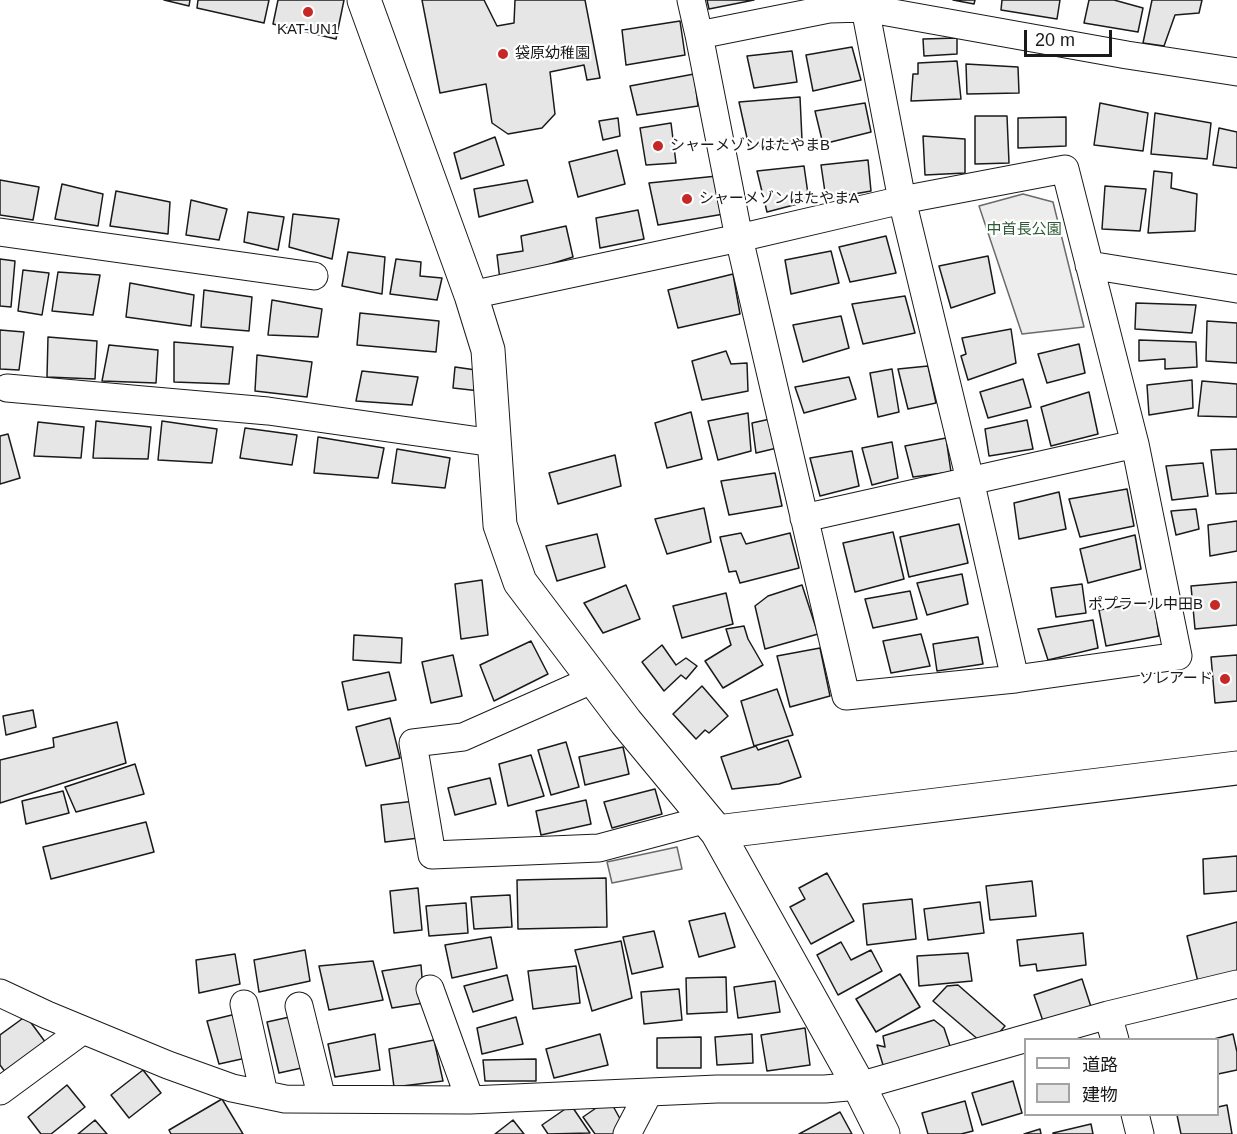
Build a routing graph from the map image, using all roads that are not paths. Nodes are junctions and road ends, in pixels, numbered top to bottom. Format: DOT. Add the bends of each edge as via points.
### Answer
graph roads {
  1 [pos="364,0"];
  2 [pos="691,0"];
  3 [pos="829,4"];
  4 [pos="865,8"];
  5 [pos="699,35"];
  6 [pos="1237,72"];
  7 [pos="903,200"];
  8 [pos="0,232"];
  9 [pos="739,238"];
  10 [pos="1089,264"];
  11 [pos="314,276"];
  12 [pos="1237,289"];
  13 [pos="471,295"];
  14 [pos="7,388"];
  15 [pos="494,443"];
  16 [pos="1135,444"];
  17 [pos="970,480"];
  18 [pos="804,518"];
  19 [pos="594,679"];
  20 [pos="1015,679"];
  21 [pos="1237,768"];
  22 [pos="712,826"];
  23 [pos="1237,984"];
  24 [pos="430,989"];
  25 [pos="0,993"];
  26 [pos="244,1004"];
  27 [pos="298,1006"];
  28 [pos="1112,1027"];
  29 [pos="83,1030"];
  30 [pos="1065,1038"];
  31 [pos="1024,1048"];
  32 [pos="859,1086"];
  33 [pos="0,1091"];
  34 [pos="650,1092"];
  35 [pos="264,1094"];
  36 [pos="322,1099"];
  37 [pos="470,1100"];
  38 [pos="1136,1116"];
  39 [pos="627,1134"];
  40 [pos="883,1134"];
  41 [pos="1140,1134"];
  1 -- 13 [label="street"];
  2 -- 5 [label="street"];
  3 -- 4 [label="street"];
  3 -- 5 [label="street"];
  4 -- 6 [label="street"];
  4 -- 7 [label="street"];
  5 -- 9 [label="street"];
  7 -- 9 [label="street"];
  7 -- 10 [label="street" via="1065,169"];
  7 -- 17 [label="street"];
  8 -- 11 [label="street"];
  9 -- 13 [label="street"];
  9 -- 18 [label="street"];
  10 -- 12 [label="street"];
  10 -- 16 [label="street"];
  13 -- 15 [label="street" via="488,350"];
  14 -- 15 [label="street" via="268,411"];
  15 -- 19 [label="street" via="500,525 520,582"];
  16 -- 17 [label="street"];
  16 -- 20 [label="street" via="1178,656"];
  17 -- 18 [label="street"];
  17 -- 20 [label="street"];
  18 -- 20 [label="street" via="846,696"];
  19 -- 22 [label="street"];
  19 -- 22 [label="street" via="463,737 413,743 432,855 599,848"];
  21 -- 22 [label="street"];
  22 -- 32 [label="street"];
  23 -- 28 [label="street"];
  24 -- 37 [label="street"];
  25 -- 29 [label="street"];
  26 -- 35 [label="street"];
  27 -- 36 [label="street"];
  28 -- 30 [label="street"];
  29 -- 33 [label="street"];
  29 -- 35 [label="street" via="232,1088"];
  31 -- 32 [label="street"];
  32 -- 34 [label="street"];
  32 -- 40 [label="street"];
  34 -- 37 [label="street"];
  34 -- 39 [label="street"];
  35 -- 36 [label="street" via="285,1099"];
  36 -- 37 [label="street"];
  38 -- 41 [label="street"];
}
